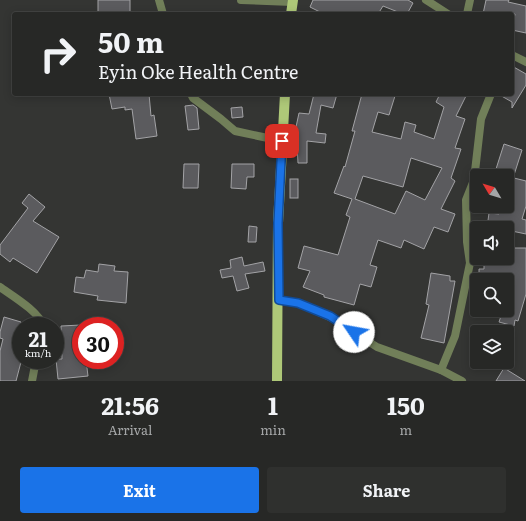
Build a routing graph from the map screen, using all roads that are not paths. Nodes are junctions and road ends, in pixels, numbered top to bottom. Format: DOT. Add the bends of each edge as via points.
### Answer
graph roads {
  1 [pos="159,0"];
  2 [pos="241,0"];
  3 [pos="426,0"];
  4 [pos="470,0"];
  5 [pos="292,1"];
  6 [pos="162,12"];
  7 [pos="291,12"];
  8 [pos="445,12"];
  9 [pos="467,12"];
  10 [pos="514,56"];
  11 [pos="526,62"];
  12 [pos="192,96"];
  13 [pos="285,96"];
  14 [pos="490,96"];
  15 [pos="282,141"];
  16 [pos="0,287"];
  17 [pos="279,300"];
  18 [pos="39,317"];
  19 [pos="34,369"];
  20 [pos="441,370"];
  21 [pos="32,381"];
  22 [pos="277,381"];
  23 [pos="461,381"];
  1 -- 6 [label="street"];
  2 -- 5 [label="street"];
  3 -- 8 [label="street"];
  4 -- 9 [label="street"];
  5 -- 7 [label="main road"];
  10 -- 11 [label="street"];
  12 -- 15 [label="street" via="235,131"];
  13 -- 15 [label="main road"];
  14 -- 20 [label="street" via="481,119 474,180 466,200 470,263 455,336"];
  15 -- 17 [label="main road" via="278,223"];
  16 -- 18 [label="street"];
  17 -- 20 [label="street" via="298,303 330,316 377,346"];
  17 -- 22 [label="main road"];
  19 -- 21 [label="street"];
  20 -- 23 [label="street"];
}
